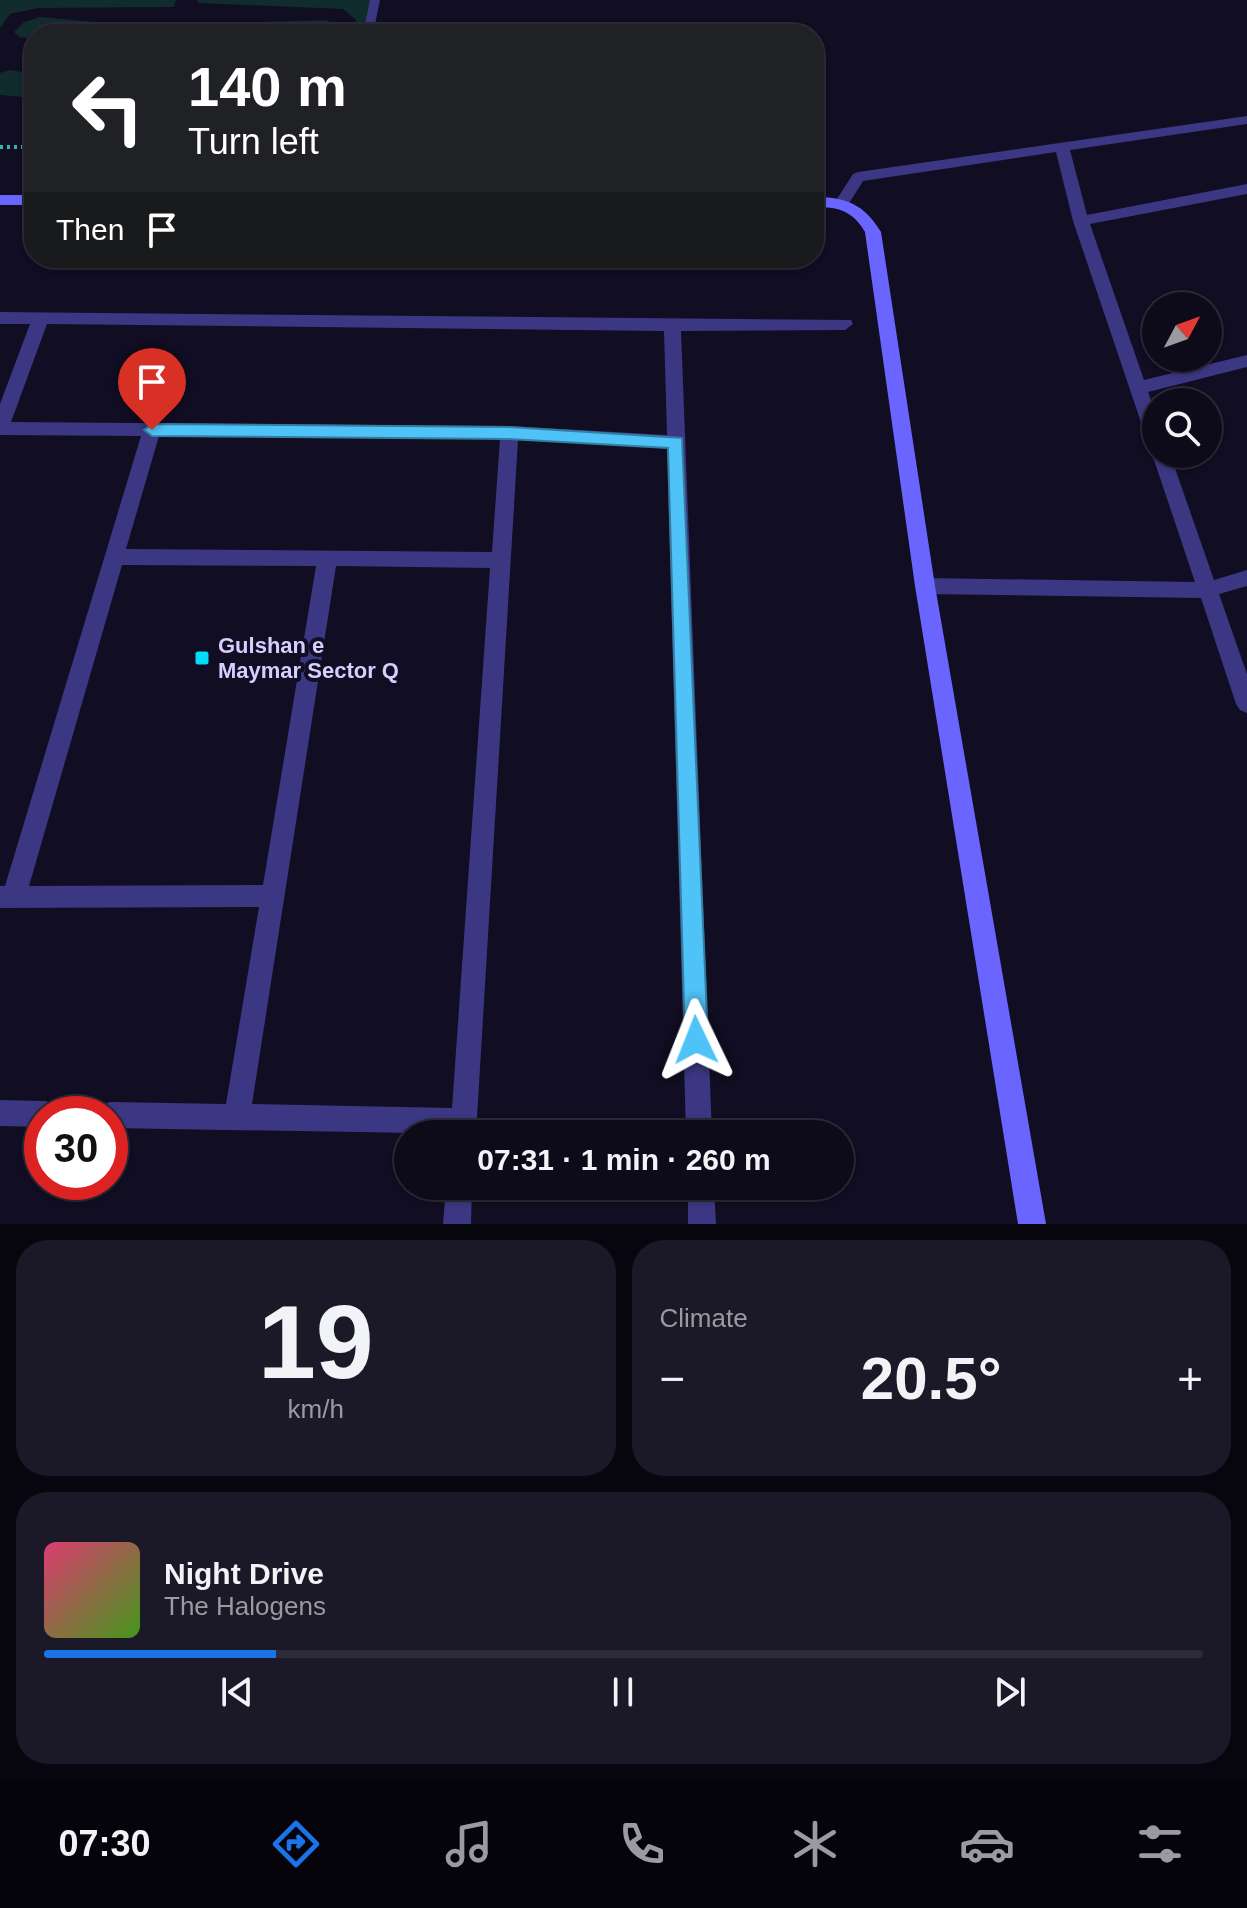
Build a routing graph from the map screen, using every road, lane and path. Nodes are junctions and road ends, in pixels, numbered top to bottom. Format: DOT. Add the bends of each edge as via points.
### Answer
graph roads {
  1 [pos="375,0"];
  2 [pos="370,24"];
  3 [pos="1247,120"];
  4 [pos="0,147"];
  5 [pos="24,147"];
  6 [pos="1062,148"];
  7 [pos="1247,189"];
  8 [pos="0,200"];
  9 [pos="24,200"];
  10 [pos="824,202"];
  11 [pos="843,202"];
  12 [pos="1081,221"];
  13 [pos="0,318"];
  14 [pos="41,318"];
  15 [pos="845,324"];
  16 [pos="672,325"];
  17 [pos="1247,361"];
  18 [pos="1138,388"];
  19 [pos="1142,400"];
  20 [pos="0,428"];
  21 [pos="152,430"];
  22 [pos="509,433"];
  23 [pos="676,442"];
  24 [pos="1166,468"];
  25 [pos="115,557"];
  26 [pos="327,560"];
  27 [pos="500,560"];
  28 [pos="1247,578"];
  29 [pos="925,586"];
  30 [pos="1208,590"];
  31 [pos="1247,704"];
  32 [pos="7,896"];
  33 [pos="273,896"];
  34 [pos="0,1113"];
  35 [pos="24,1114"];
  36 [pos="128,1115"];
  37 [pos="237,1117"];
  38 [pos="463,1120"];
  39 [pos="699,1120"];
  40 [pos="394,1124"];
  41 [pos="458,1200"];
  42 [pos="701,1200"];
  43 [pos="457,1224"];
  44 [pos="702,1224"];
  45 [pos="1032,1224"];
  1 -- 2 [label="lane"];
  3 -- 6 [label="street"];
  4 -- 5 [label="path"];
  6 -- 11 [label="street" via="858,177"];
  6 -- 12 [label="street"];
  7 -- 12 [label="street"];
  8 -- 9 [label="street"];
  10 -- 11 [label="street"];
  11 -- 29 [label="street" via="863,214 873,232"];
  12 -- 18 [label="street"];
  13 -- 14 [label="street"];
  14 -- 16 [label="street"];
  14 -- 20 [label="street"];
  15 -- 16 [label="street"];
  16 -- 23 [label="street"];
  17 -- 18 [label="street"];
  18 -- 19 [label="street"];
  20 -- 21 [label="street"];
  21 -- 22 [label="street"];
  21 -- 25 [label="street"];
  22 -- 23 [label="street"];
  22 -- 27 [label="street"];
  23 -- 39 [label="street"];
  24 -- 30 [label="street"];
  25 -- 26 [label="street"];
  25 -- 32 [label="street"];
  26 -- 27 [label="street"];
  26 -- 33 [label="street"];
  27 -- 38 [label="street"];
  28 -- 30 [label="street"];
  29 -- 30 [label="street"];
  29 -- 45 [label="street"];
  30 -- 31 [label="street"];
  32 -- 33 [label="street"];
  33 -- 37 [label="street"];
  34 -- 35 [label="street"];
  36 -- 37 [label="street"];
  37 -- 40 [label="street"];
  41 -- 43 [label="street"];
  42 -- 44 [label="street"];
}
